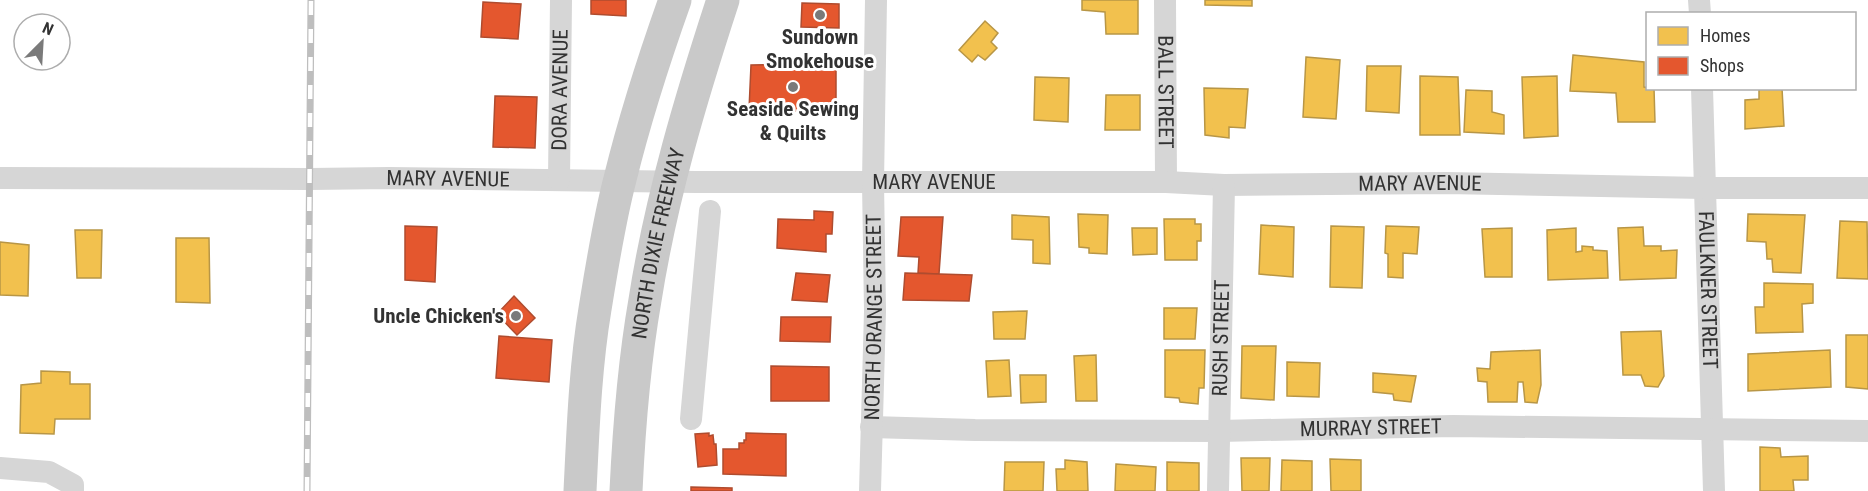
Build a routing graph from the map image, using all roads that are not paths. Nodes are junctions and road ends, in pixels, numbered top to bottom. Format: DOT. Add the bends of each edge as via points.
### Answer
graph roads {
  1 [pos="561,0"];
  2 [pos="675,0"];
  3 [pos="723,0"];
  4 [pos="876,0"];
  5 [pos="1165,0"];
  6 [pos="1702,90"];
  7 [pos="0,178"];
  8 [pos="560,180"];
  9 [pos="620,181"];
  10 [pos="669,182"];
  11 [pos="873,182"];
  12 [pos="1166,182"];
  13 [pos="1224,184"];
  14 [pos="1704,188"];
  15 [pos="1868,188"];
  16 [pos="710,211"];
  17 [pos="691,419"];
  18 [pos="872,427"];
  19 [pos="1712,428"];
  20 [pos="1219,431"];
  21 [pos="1868,431"];
  22 [pos="0,468"];
  23 [pos="73,491"];
  24 [pos="580,491"];
  25 [pos="626,491"];
  26 [pos="870,491"];
  27 [pos="1218,491"];
  28 [pos="1714,491"];
  1 -- 8 [label="street, DORA AVENUE"];
  2 -- 9 [label="main road"];
  3 -- 10 [label="main road, NORTH DIXIE FREEWAY"];
  4 -- 11 [label="street, NORTH ORANGE STREET"];
  5 -- 12 [label="street, BALL STREET"];
  6 -- 14 [label="street, FAULKNER STREET"];
  7 -- 8 [label="street, MARY AVENUE"];
  8 -- 9 [label="street, MARY AVENUE"];
  9 -- 10 [label="street, MARY AVENUE"];
  9 -- 24 [label="main road" via="595,311"];
  10 -- 11 [label="street, MARY AVENUE"];
  10 -- 25 [label="main road, NORTH DIXIE FREEWAY" via="645,300 630,418"];
  11 -- 12 [label="street, MARY AVENUE"];
  11 -- 18 [label="street, NORTH ORANGE STREET"];
  12 -- 13 [label="street, MARY AVENUE"];
  13 -- 14 [label="street, MARY AVENUE"];
  13 -- 20 [label="street, RUSH STREET"];
  14 -- 15 [label="street, MARY AVENUE"];
  14 -- 19 [label="street, FAULKNER STREET"];
  16 -- 17 [label="street"];
  18 -- 20 [label="street, MURRAY STREET"];
  18 -- 26 [label="street, NORTH ORANGE STREET"];
  19 -- 20 [label="street, MURRAY STREET" via="1453,426"];
  19 -- 21 [label="street, MURRAY STREET"];
  19 -- 28 [label="street, FAULKNER STREET"];
  20 -- 27 [label="street, RUSH STREET"];
  22 -- 23 [label="street" via="49,472 73,485"];
}
